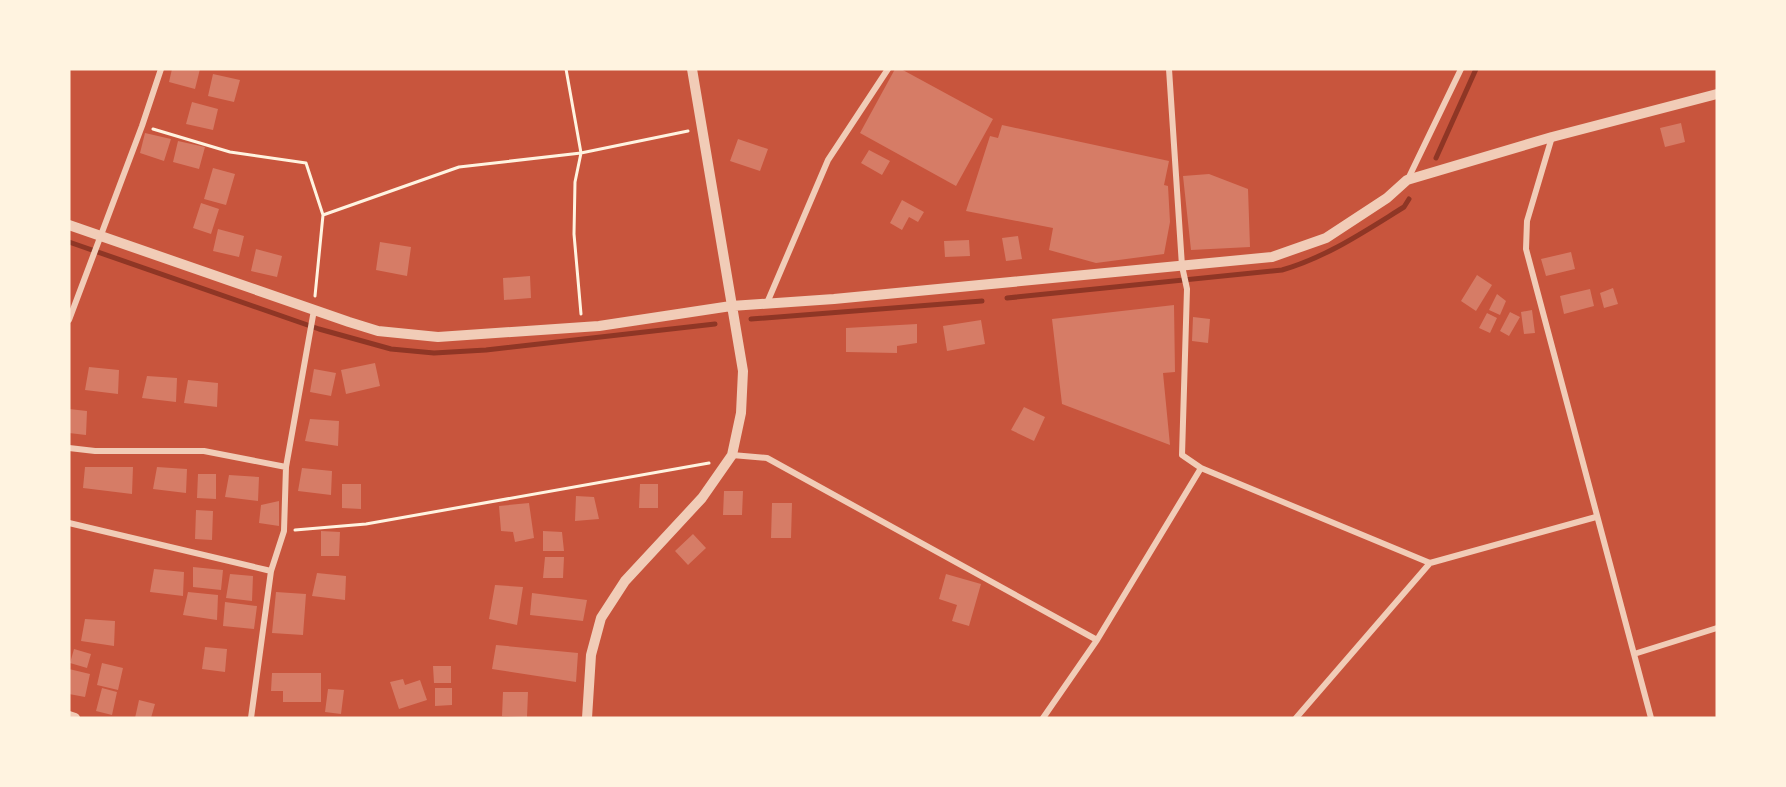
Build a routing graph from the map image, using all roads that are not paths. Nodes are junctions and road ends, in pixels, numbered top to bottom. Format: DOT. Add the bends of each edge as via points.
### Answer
graph roads {
  1 [pos="161,69"];
  2 [pos="692,69"];
  3 [pos="888,69"];
  4 [pos="1168,69"];
  5 [pos="1461,69"];
  6 [pos="1717,94"];
  7 [pos="1552,137"];
  8 [pos="1407,180"];
  9 [pos="69,225"];
  10 [pos="100,234"];
  11 [pos="1184,270"];
  12 [pos="767,303"];
  13 [pos="731,306"];
  14 [pos="314,310"];
  15 [pos="69,320"];
  16 [pos="69,448"];
  17 [pos="732,454"];
  18 [pos="286,467"];
  19 [pos="1201,468"];
  20 [pos="1596,517"];
  21 [pos="69,523"];
  22 [pos="1430,563"];
  23 [pos="271,571"];
  24 [pos="1717,628"];
  25 [pos="1097,640"];
  26 [pos="1635,654"];
  27 [pos="69,716"];
  28 [pos="75,718"];
  29 [pos="250,718"];
  30 [pos="587,718"];
  31 [pos="1043,718"];
  32 [pos="1296,718"];
  33 [pos="1651,718"];
  1 -- 10 [label="street"];
  2 -- 13 [label="street"];
  3 -- 12 [label="street" via="828,160"];
  4 -- 11 [label="street"];
  5 -- 8 [label="street"];
  6 -- 7 [label="street"];
  7 -- 8 [label="street"];
  7 -- 20 [label="street" via="1527,221 1526,249"];
  8 -- 11 [label="street" via="1326,238 1272,257"];
  9 -- 10 [label="street"];
  10 -- 14 [label="street"];
  10 -- 15 [label="street"];
  11 -- 12 [label="street"];
  11 -- 19 [label="street" via="1187,289 1182,455"];
  12 -- 13 [label="street"];
  13 -- 14 [label="street" via="583,328 438,337 378,331"];
  13 -- 17 [label="street" via="743,371 741,413"];
  14 -- 18 [label="street"];
  16 -- 18 [label="street" via="204,451"];
  17 -- 25 [label="street" via="767,458"];
  17 -- 30 [label="street" via="702,498 625,581 601,618 591,655"];
  18 -- 23 [label="street" via="284,531"];
  19 -- 22 [label="street"];
  19 -- 25 [label="street"];
  20 -- 22 [label="street"];
  20 -- 26 [label="street"];
  21 -- 23 [label="street"];
  22 -- 32 [label="street"];
  23 -- 29 [label="street"];
  24 -- 26 [label="street"];
  25 -- 31 [label="street"];
  26 -- 33 [label="street"];
  27 -- 28 [label="street"];
}
